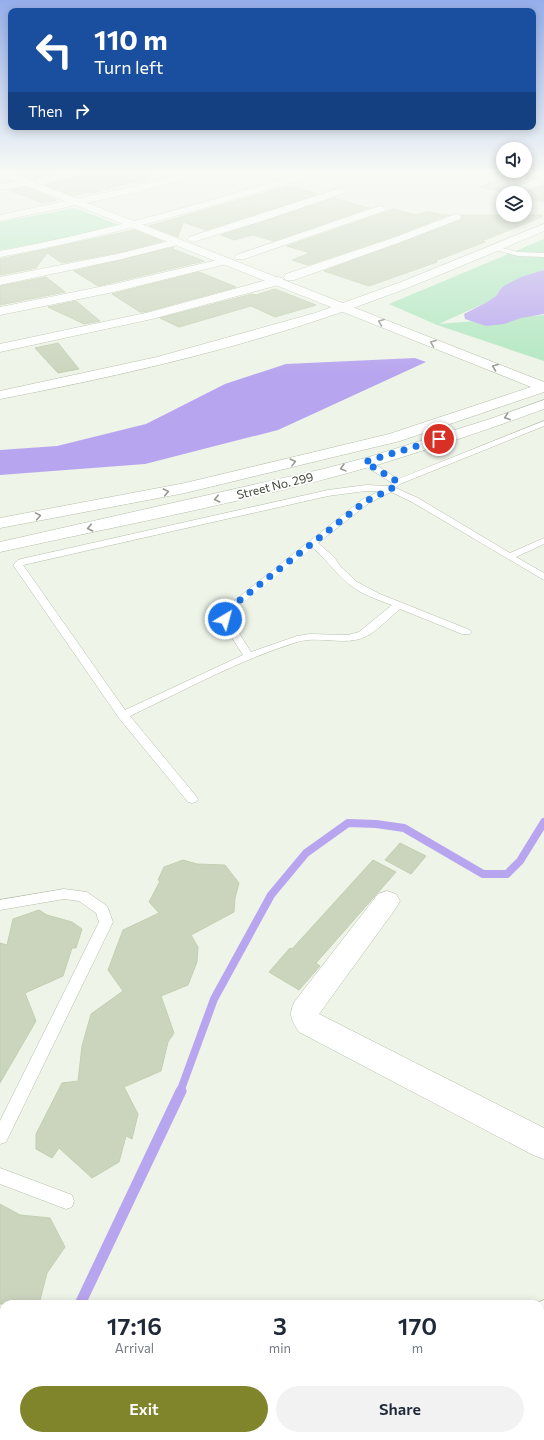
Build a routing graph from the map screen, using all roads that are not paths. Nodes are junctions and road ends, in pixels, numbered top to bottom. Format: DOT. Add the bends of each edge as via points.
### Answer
graph roads {
  1 [pos="70,240"];
  2 [pos="172,240"];
  3 [pos="196,240"];
  4 [pos="289,240"];
  5 [pos="396,240"];
  6 [pos="513,240"];
  7 [pos="177,242"];
  8 [pos="494,248"];
  9 [pos="0,254"];
  10 [pos="544,255"];
  11 [pos="240,257"];
  12 [pos="226,261"];
  13 [pos="290,277"];
  14 [pos="0,281"];
  15 [pos="278,282"];
  16 [pos="357,303"];
  17 [pos="342,307"];
  18 [pos="0,311"];
  19 [pos="0,348"];
  20 [pos="544,374"];
  21 [pos="544,387"];
  22 [pos="0,395"];
  23 [pos="544,404"];
  24 [pos="544,423"];
  25 [pos="365,462"];
  26 [pos="394,486"];
  27 [pos="0,523"];
  28 [pos="544,541"];
  29 [pos="313,543"];
  30 [pos="0,547"];
  31 [pos="510,556"];
  32 [pos="544,577"];
  33 [pos="398,604"];
  34 [pos="466,632"];
  35 [pos="249,656"];
  36 [pos="123,715"];
  37 [pos="192,799"];
  38 [pos="387,901"];
  39 [pos="0,905"];
  40 [pos="0,1137"];
  41 [pos="544,1144"];
  42 [pos="0,1176"];
  43 [pos="66,1201"];
  1 -- 9 [label="street"];
  2 -- 7 [label="street"];
  3 -- 11 [label="street"];
  4 -- 11 [label="street"];
  5 -- 13 [label="street"];
  6 -- 8 [label="street"];
  7 -- 12 [label="street"];
  7 -- 14 [label="street"];
  8 -- 10 [label="lane" via="518,254"];
  8 -- 16 [label="street"];
  11 -- 13 [label="street"];
  12 -- 15 [label="street"];
  12 -- 18 [label="street" via="114,288"];
  13 -- 16 [label="street"];
  15 -- 17 [label="street"];
  15 -- 19 [label="street" via="152,315"];
  16 -- 17 [label="street"];
  16 -- 20 [label="street"];
  21 -- 17 [label="street, one-way"];
  17 -- 22 [label="street" via="217,345"];
  27 -- 21 [label="street, one-way" via="185,488 394,438"];
  23 -- 25 [label="street, Street No. 299, one-way" via="495,422"];
  24 -- 26 [label="lane"];
  25 -- 26 [label="lane"];
  25 -- 30 [label="street, Street No. 299, one-way" via="244,493"];
  26 -- 29 [label="lane" via="366,501"];
  26 -- 31 [label="lane"];
  26 -- 36 [label="lane" via="328,493 21,562 18,565 20,568"];
  28 -- 31 [label="lane"];
  29 -- 33 [label="lane" via="331,558 338,569 354,584"];
  29 -- 35 [label="lane" via="228,610 225,619"];
  31 -- 32 [label="lane"];
  33 -- 34 [label="lane"];
  33 -- 35 [label="lane" via="363,634 348,638 297,639"];
  35 -- 36 [label="lane"];
  36 -- 37 [label="lane"];
  38 -- 41 [label="street" via="306,1010 305,1017 310,1023"];
  39 -- 40 [label="lane" via="64,894 82,896 102,910 106,922"];
  42 -- 43 [label="lane"];
}
